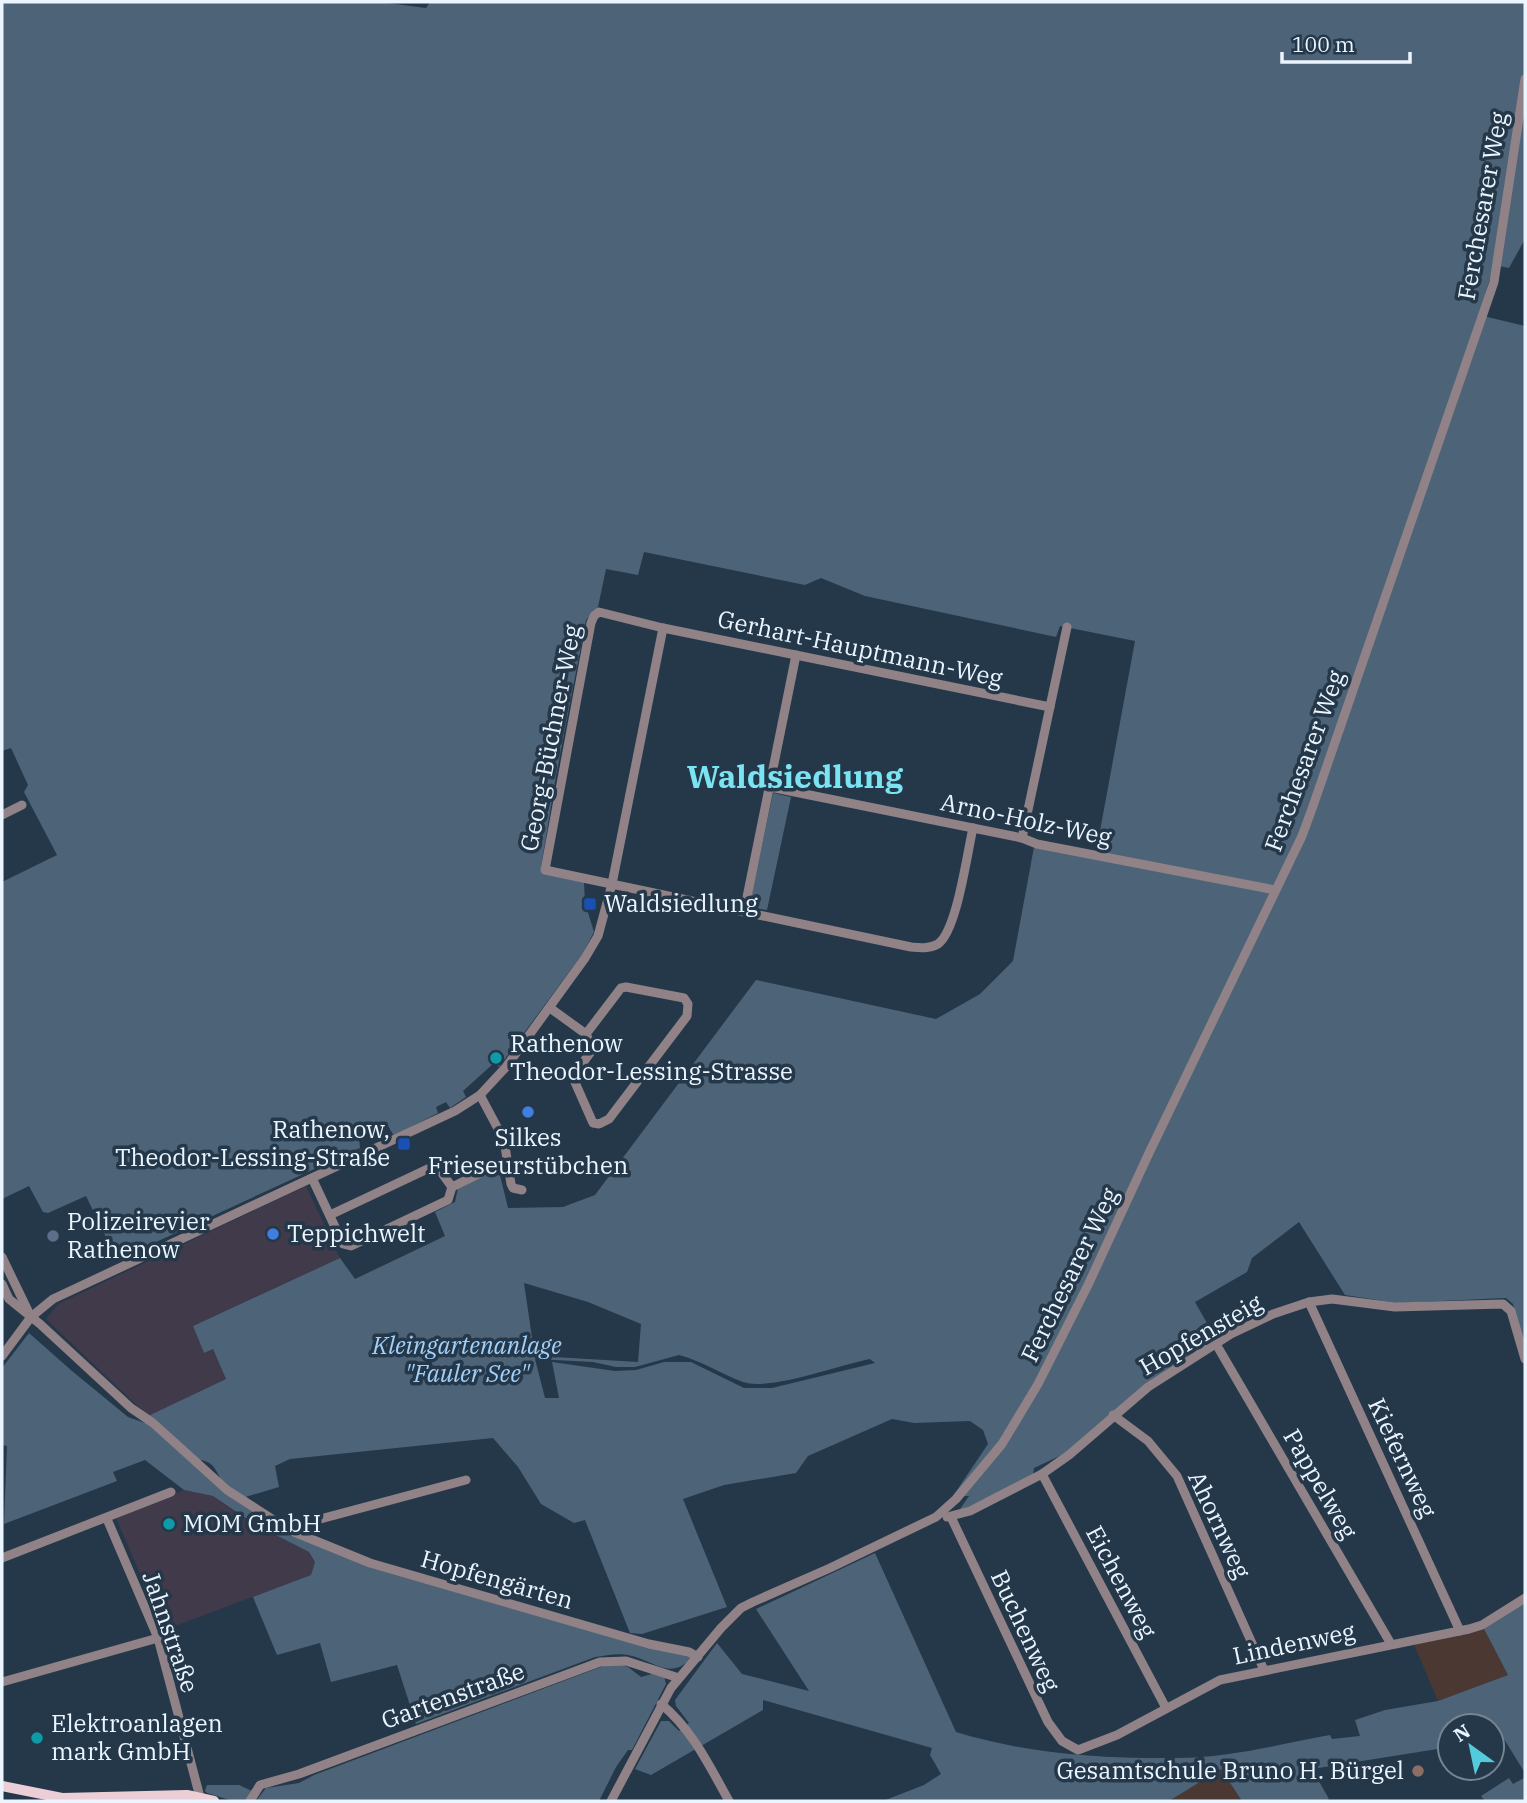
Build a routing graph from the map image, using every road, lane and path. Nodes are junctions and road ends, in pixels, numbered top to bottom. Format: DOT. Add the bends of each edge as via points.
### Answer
graph roads {
  1 [pos="1525,79"];
  2 [pos="1067,627"];
  3 [pos="663,628"];
  4 [pos="796,655"];
  5 [pos="1050,707"];
  6 [pos="770,786"];
  7 [pos="22,805"];
  8 [pos="2,815"];
  9 [pos="973,828"];
  10 [pos="1022,838"];
  11 [pos="612,884"];
  12 [pos="1275,890"];
  13 [pos="744,912"];
  14 [pos="550,1008"];
  15 [pos="586,1034"];
  16 [pos="480,1094"];
  17 [pos="507,1160"];
  18 [pos="312,1178"];
  19 [pos="452,1187"];
  20 [pos="522,1190"];
  21 [pos="330,1215"];
  22 [pos="2,1257"];
  23 [pos="2,1284"];
  24 [pos="1309,1303"];
  25 [pos="31,1317"];
  26 [pos="1216,1344"];
  27 [pos="2,1356"];
  28 [pos="1525,1359"];
  29 [pos="1113,1415"];
  30 [pos="1042,1474"];
  31 [pos="466,1480"];
  32 [pos="171,1492"];
  33 [pos="936,1517"];
  34 [pos="951,1517"];
  35 [pos="107,1519"];
  36 [pos="289,1530"];
  37 [pos="2,1558"];
  38 [pos="1525,1598"];
  39 [pos="1460,1631"];
  40 [pos="158,1638"];
  41 [pos="1391,1644"];
  42 [pos="695,1660"];
  43 [pos="1264,1670"];
  44 [pos="678,1678"];
  45 [pos="2,1682"];
  46 [pos="660,1704"];
  47 [pos="1166,1707"];
  48 [pos="1078,1750"];
  49 [pos="2,1786"];
  50 [pos="200,1799"];
  51 [pos="215,1801"];
  52 [pos="250,1801"];
  53 [pos="611,1801"];
  54 [pos="729,1801"];
  1 -- 12 [label="street, Ferchesarer Weg" via="1494,282 1313,806"];
  2 -- 5 [label="street"];
  3 -- 4 [label="street, Gerhart-Hauptmann-Weg"];
  3 -- 11 [label="street"];
  3 -- 11 [label="street, Georg-Büchner-Weg" via="599,612 591,623 545,870"];
  4 -- 5 [label="street, Gerhart-Hauptmann-Weg"];
  4 -- 6 [label="street"];
  5 -- 10 [label="street"];
  6 -- 9 [label="street, Arno-Holz-Weg"];
  6 -- 13 [label="street"];
  7 -- 8 [label="street"];
  9 -- 10 [label="street, Arno-Holz-Weg"];
  9 -- 13 [label="street" via="954,918 939,943 927,948"];
  10 -- 12 [label="street, Arno-Holz-Weg"];
  11 -- 13 [label="street"];
  11 -- 14 [label="street" via="598,936"];
  12 -- 33 [label="street, Ferchesarer Weg" via="1038,1384 1002,1444"];
  14 -- 15 [label="street"];
  14 -- 16 [label="street"];
  15 -- 15 [label="street" via="626,986 684,998 688,1004 687,1016 609,1119 599,1124 593,1123 574,1080 593,1049"];
  16 -- 17 [label="street" via="504,1140"];
  16 -- 18 [label="street" via="455,1111"];
  17 -- 19 [label="street"];
  17 -- 20 [label="street" via="511,1184"];
  18 -- 21 [label="street"];
  18 -- 25 [label="street" via="53,1300"];
  19 -- 21 [label="street" via="436,1165"];
  19 -- 21 [label="street" via="448,1200 351,1246 343,1244"];
  22 -- 25 [label="street"];
  23 -- 25 [label="street, Hopfengärten" via="9,1299"];
  24 -- 26 [label="street, Hopfensteig" via="1249,1324"];
  24 -- 28 [label="street, Hopfensteig" via="1341,1298 1395,1307 1503,1304 1508,1307"];
  24 -- 39 [label="street, Kiefernweg"];
  25 -- 27 [label="street"];
  25 -- 36 [label="street, Hopfengärten" via="227,1490"];
  26 -- 29 [label="street, Hopfensteig"];
  26 -- 41 [label="street, Pappelweg"];
  29 -- 30 [label="street, Hopfensteig"];
  29 -- 43 [label="street, Ahornweg" via="1148,1441 1177,1476"];
  30 -- 34 [label="street, Hopfensteig"];
  30 -- 47 [label="street, Eichenweg"];
  31 -- 36 [label="street" via="413,1489"];
  32 -- 35 [label="street"];
  33 -- 34 [label="street, Ferchesarer Weg"];
  33 -- 42 [label="street, Ferchesarer Weg" via="741,1608"];
  34 -- 48 [label="street, Buchenweg" via="1048,1723 1062,1741"];
  35 -- 37 [label="street"];
  35 -- 40 [label="street, Jahnstraße"];
  36 -- 42 [label="street, Hopfengärten" via="370,1563 689,1652"];
  38 -- 39 [label="street, Lindenweg" via="1482,1625"];
  39 -- 41 [label="street, Lindenweg"];
  40 -- 45 [label="street"];
  40 -- 50 [label="street, Jahnstraße"];
  41 -- 43 [label="street, Lindenweg"];
  42 -- 44 [label="street, Ferchesarer Weg"];
  43 -- 47 [label="street, Lindenweg" via="1220,1680"];
  44 -- 46 [label="street, Ferchesarer Weg"];
  44 -- 52 [label="street, Gartenstraße" via="626,1661 600,1662 260,1785"];
  46 -- 53 [label="street, Ferchesarer Weg"];
  46 -- 54 [label="street" via="693,1739"];
  47 -- 48 [label="street, Lindenweg" via="1117,1735"];
  49 -- 50 [label="main road" via="62,1798 187,1795"];
  50 -- 51 [label="main road"];
}
